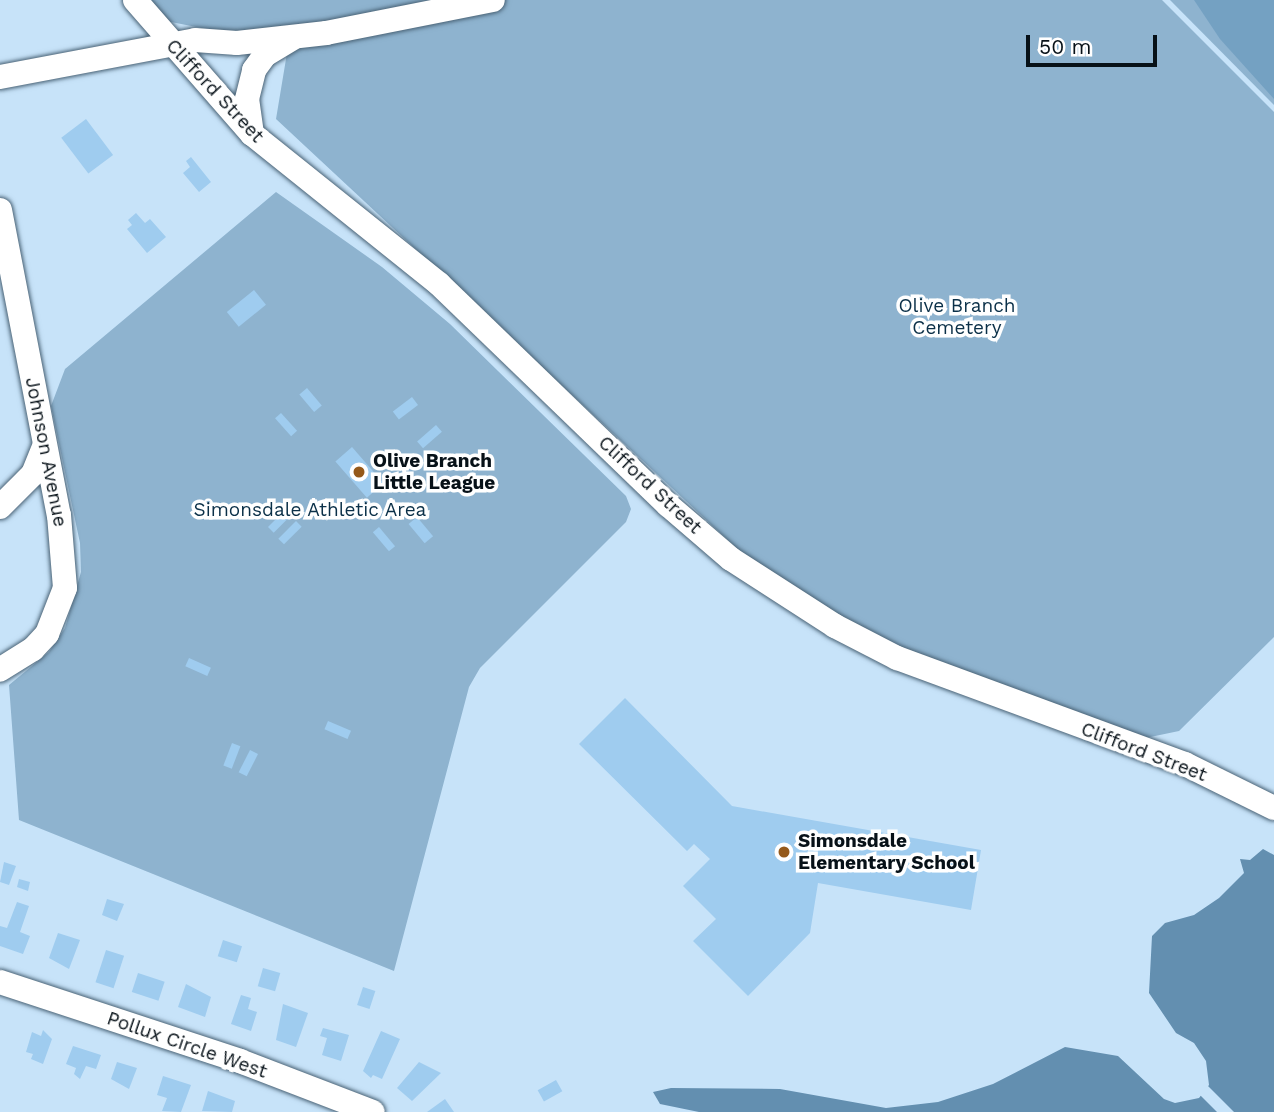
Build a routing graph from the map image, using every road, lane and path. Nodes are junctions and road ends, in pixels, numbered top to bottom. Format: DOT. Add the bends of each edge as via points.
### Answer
graph roads {
  1 [pos="135,0"];
  2 [pos="492,0"];
  3 [pos="295,37"];
  4 [pos="171,44"];
  5 [pos="0,77"];
  6 [pos="252,134"];
  7 [pos="0,209"];
  8 [pos="45,445"];
  9 [pos="0,507"];
  10 [pos="0,670"];
  11 [pos="1274,808"];
  12 [pos="0,982"];
  13 [pos="373,1112"];
  1 -- 4 [label="street, Clifford Street"];
  2 -- 3 [label="street"];
  3 -- 4 [label="street"];
  3 -- 6 [label="street" via="279,44 254,69 247,99"];
  4 -- 5 [label="street"];
  4 -- 6 [label="street, Clifford Street"];
  6 -- 11 [label="street, Clifford Street" via="439,284 668,505 782,594 909,663 1185,764"];
  7 -- 8 [label="street, Johnson Avenue"];
  8 -- 9 [label="street" via="33,474"];
  8 -- 10 [label="street, Johnson Avenue" via="59,514 65,588 47,634"];
  12 -- 13 [label="street, Pollux Circle West" via="240,1061"];
}
